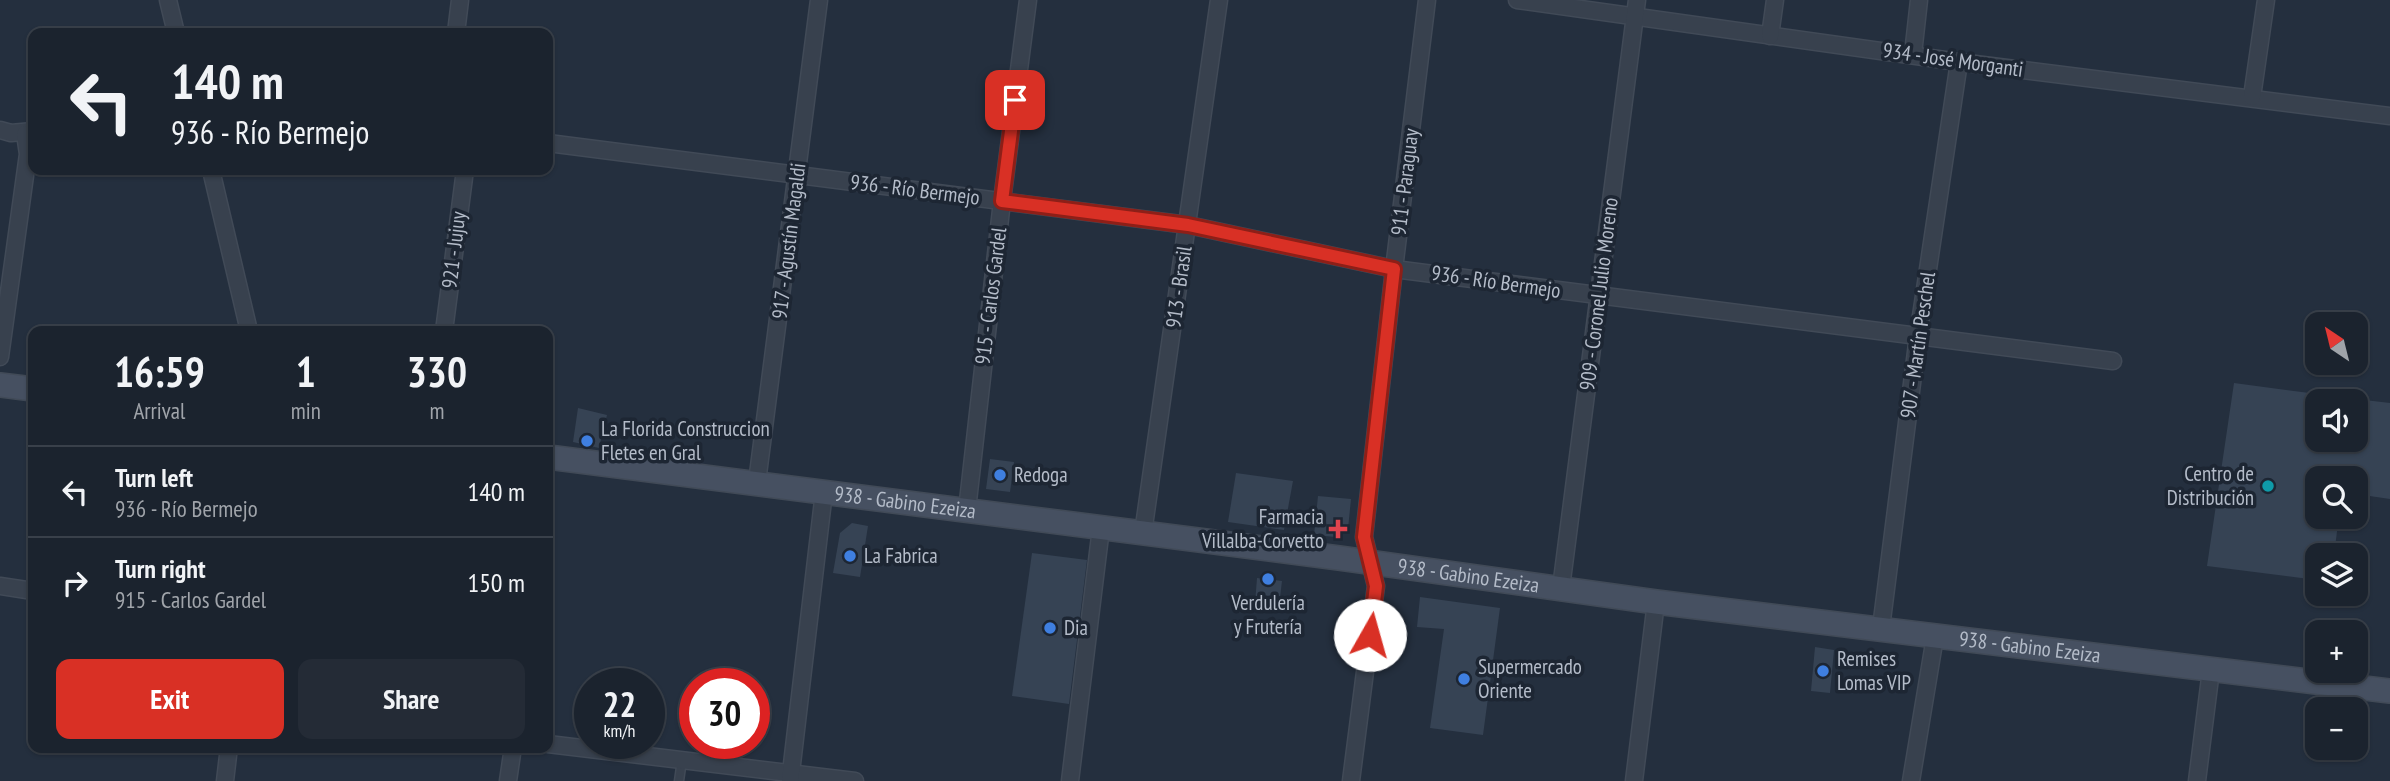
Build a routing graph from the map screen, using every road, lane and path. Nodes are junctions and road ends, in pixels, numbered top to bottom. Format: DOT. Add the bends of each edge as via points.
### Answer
graph roads {
  1 [pos="168,0"];
  2 [pos="460,0"];
  3 [pos="819,0"];
  4 [pos="1028,0"];
  5 [pos="1219,0"];
  6 [pos="1427,0"];
  7 [pos="1517,0"];
  8 [pos="1774,0"];
  9 [pos="1919,0"];
  10 [pos="2266,0"];
  11 [pos="1636,8"];
  12 [pos="175,28"];
  13 [pos="457,28"];
  14 [pos="1770,36"];
  15 [pos="1913,54"];
  16 [pos="1959,62"];
  17 [pos="2252,97"];
  18 [pos="2390,116"];
  19 [pos="0,130"];
  20 [pos="28,132"];
  21 [pos="553,144"];
  22 [pos="28,154"];
  23 [pos="797,174"];
  24 [pos="212,175"];
  25 [pos="464,175"];
  26 [pos="1002,201"];
  27 [pos="1188,225"];
  28 [pos="1394,269"];
  29 [pos="1599,296"];
  30 [pos="248,326"];
  31 [pos="445,326"];
  32 [pos="1918,336"];
  33 [pos="0,357"];
  34 [pos="2113,361"];
  35 [pos="0,385"];
  36 [pos="28,388"];
  37 [pos="553,458"];
  38 [pos="757,482"];
  39 [pos="824,492"];
  40 [pos="967,510"];
  41 [pos="1101,528"];
  42 [pos="1143,533"];
  43 [pos="1370,562"];
  44 [pos="0,586"];
  45 [pos="1562,588"];
  46 [pos="28,590"];
  47 [pos="1656,602"];
  48 [pos="1881,628"];
  49 [pos="1935,637"];
  50 [pos="2211,670"];
  51 [pos="2390,691"];
  52 [pos="553,745"];
  53 [pos="228,753"];
  54 [pos="512,753"];
  55 [pos="682,760"];
  56 [pos="791,777"];
  57 [pos="225,781"];
  58 [pos="508,781"];
  59 [pos="679,781"];
  60 [pos="855,781"];
  61 [pos="1070,781"];
  62 [pos="1351,781"];
  63 [pos="1634,781"];
  64 [pos="1911,781"];
  65 [pos="2197,781"];
  1 -- 12 [label="street"];
  2 -- 13 [label="street"];
  3 -- 23 [label="street, 917 - Agustín Magaldi"];
  4 -- 26 [label="street, 915 - Carlos Gardel"];
  5 -- 27 [label="street, 913 - Brasil"];
  6 -- 28 [label="street, 911 - Paraguay"];
  7 -- 11 [label="street, 934 - José Morganti"];
  8 -- 14 [label="street"];
  9 -- 15 [label="street"];
  10 -- 17 [label="street"];
  11 -- 14 [label="street, 934 - José Morganti"];
  11 -- 29 [label="street, 909 - Coronel Julio Moreno"];
  14 -- 15 [label="street, 934 - José Morganti"];
  15 -- 16 [label="street, 934 - José Morganti"];
  16 -- 17 [label="street, 934 - José Morganti"];
  16 -- 32 [label="street, 907 - Martín Peschel"];
  17 -- 18 [label="street, 934 - José Morganti"];
  19 -- 20 [label="street"];
  21 -- 23 [label="street, 936 - Río Bermejo"];
  22 -- 33 [label="street"];
  23 -- 26 [label="street, 936 - Río Bermejo"];
  23 -- 38 [label="street, 917 - Agustín Magaldi"];
  24 -- 30 [label="street"];
  25 -- 31 [label="street, 921 - Jujuy"];
  26 -- 27 [label="street, 936 - Río Bermejo"];
  26 -- 40 [label="street, 915 - Carlos Gardel"];
  27 -- 28 [label="street, 936 - Río Bermejo"];
  27 -- 42 [label="street, 913 - Brasil"];
  28 -- 29 [label="street, 936 - Río Bermejo"];
  28 -- 43 [label="street, 911 - Paraguay" via="1364,537"];
  29 -- 32 [label="street, 936 - Río Bermejo"];
  29 -- 45 [label="street, 909 - Coronel Julio Moreno"];
  32 -- 34 [label="street, 936 - Río Bermejo"];
  32 -- 48 [label="street, 907 - Martín Peschel"];
  35 -- 36 [label="street"];
  37 -- 38 [label="street, 938 - Gabino Ezeiza"];
  38 -- 39 [label="street, 938 - Gabino Ezeiza"];
  39 -- 40 [label="street, 938 - Gabino Ezeiza"];
  39 -- 56 [label="street"];
  40 -- 41 [label="street, 938 - Gabino Ezeiza"];
  41 -- 42 [label="street, 938 - Gabino Ezeiza"];
  41 -- 61 [label="street"];
  42 -- 43 [label="street, 938 - Gabino Ezeiza"];
  43 -- 45 [label="street, 938 - Gabino Ezeiza"];
  43 -- 62 [label="street, 911 - Paraguay" via="1376,586"];
  44 -- 46 [label="street"];
  45 -- 47 [label="street, 938 - Gabino Ezeiza"];
  47 -- 48 [label="street, 938 - Gabino Ezeiza"];
  47 -- 63 [label="street"];
  48 -- 49 [label="street, 938 - Gabino Ezeiza"];
  49 -- 50 [label="street, 938 - Gabino Ezeiza"];
  49 -- 64 [label="street"];
  50 -- 51 [label="street, 938 - Gabino Ezeiza"];
  50 -- 65 [label="street"];
  52 -- 55 [label="street"];
  53 -- 57 [label="street"];
  54 -- 58 [label="street"];
  55 -- 56 [label="street"];
  55 -- 59 [label="lane"];
  56 -- 60 [label="street"];
}
